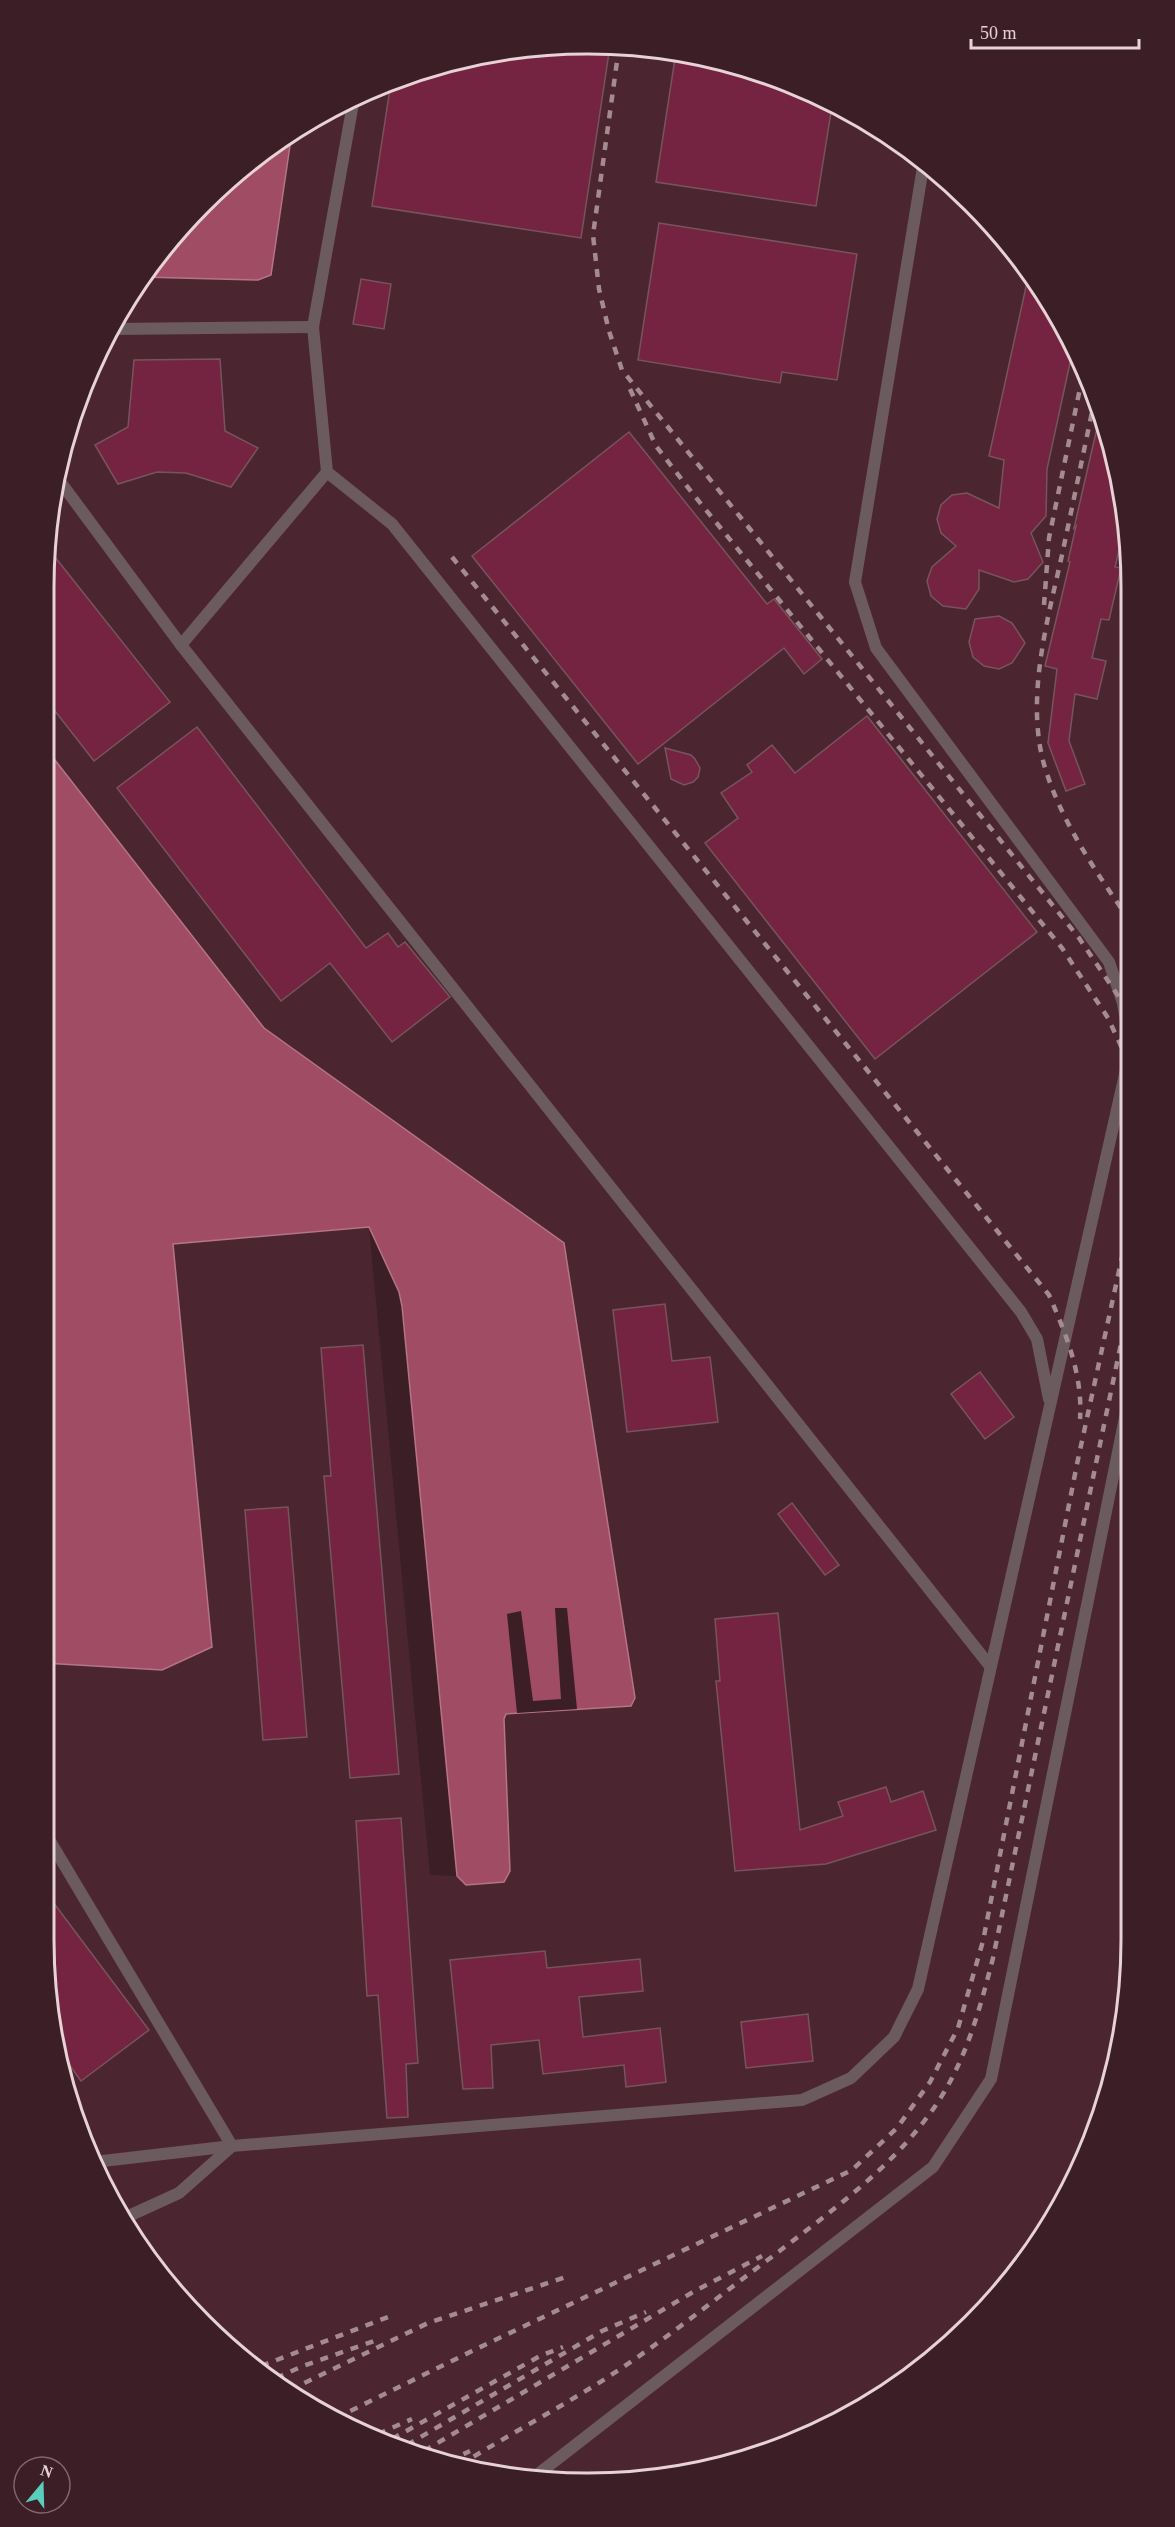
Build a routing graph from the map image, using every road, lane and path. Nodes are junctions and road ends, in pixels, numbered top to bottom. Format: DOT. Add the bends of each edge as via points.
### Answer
graph roads {
  1 [pos="352,109"];
  2 [pos="922,172"];
  3 [pos="313,327"];
  4 [pos="121,329"];
  5 [pos="327,472"];
  6 [pos="64,486"];
  7 [pos="181,645"];
  8 [pos="1121,998"];
  9 [pos="1121,1092"];
  10 [pos="1050,1403"];
  11 [pos="1121,1437"];
  12 [pos="990,1666"];
  13 [pos="54,1849"];
  14 [pos="232,2146"];
  15 [pos="103,2161"];
  16 [pos="131,2215"];
  17 [pos="542,2471"];
  1 -- 3 [label="lane"];
  2 -- 8 [label="lane" via="855,582 876,648 1108,962"];
  3 -- 4 [label="lane"];
  3 -- 5 [label="lane"];
  5 -- 7 [label="lane"];
  5 -- 10 [label="lane" via="392,524 1021,1312 1037,1339"];
  6 -- 7 [label="lane"];
  7 -- 12 [label="lane"];
  9 -- 10 [label="lane"];
  10 -- 12 [label="lane"];
  11 -- 17 [label="lane" via="991,2079 933,2167"];
  12 -- 14 [label="lane" via="918,1989 894,2037 850,2078 802,2100"];
  13 -- 14 [label="lane"];
  14 -- 15 [label="lane"];
  14 -- 16 [label="lane" via="179,2193"];
}
